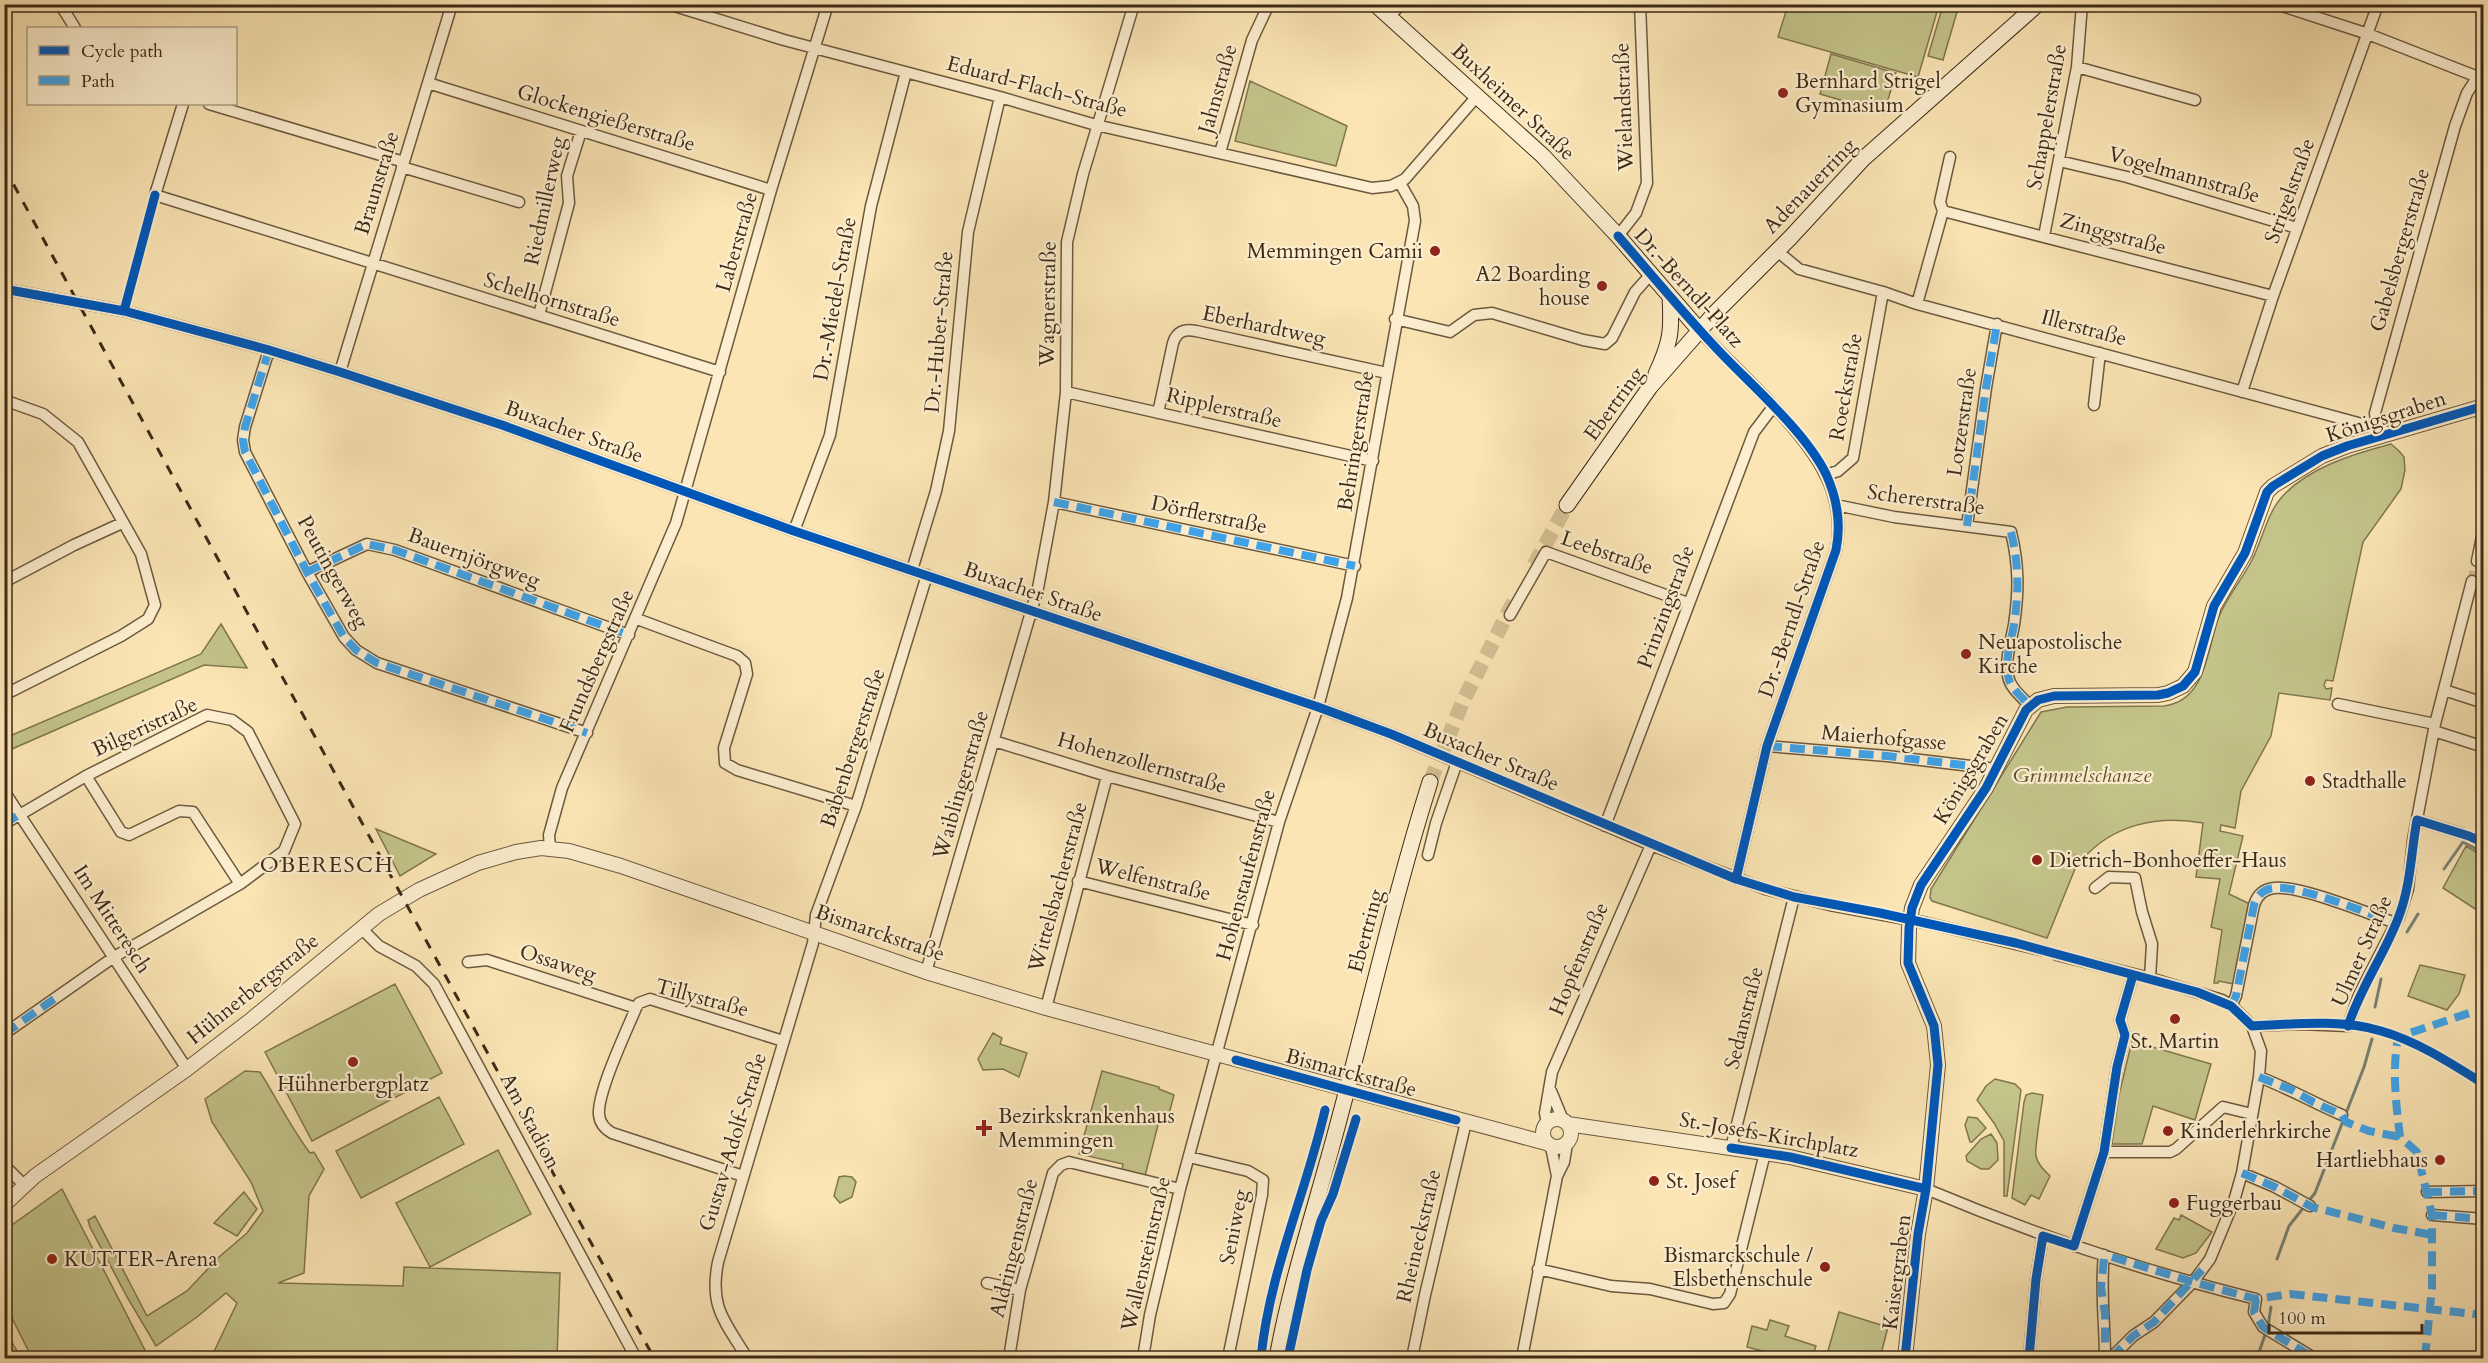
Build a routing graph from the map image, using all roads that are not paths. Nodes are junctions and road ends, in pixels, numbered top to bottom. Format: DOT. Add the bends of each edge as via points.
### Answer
graph roads {
  1 [pos="60,4"];
  2 [pos="452,4"];
  3 [pos="668,4"];
  4 [pos="828,4"];
  5 [pos="1134,4"];
  6 [pos="1269,4"];
  7 [pos="1375,4"];
  8 [pos="1401,4"];
  9 [pos="1640,4"];
  10 [pos="2038,4"];
  11 [pos="2082,4"];
  12 [pos="2276,4"];
  13 [pos="2378,4"];
  14 [pos="1389,16"];
  15 [pos="74,27"];
  16 [pos="2368,34"];
  17 [pos="815,48"];
  18 [pos="2077,67"];
  19 [pos="2484,67"];
  20 [pos="906,72"];
  21 [pos="2480,78"];
  22 [pos="428,83"];
  23 [pos="1478,96"];
  24 [pos="1000,97"];
  25 [pos="2194,100"];
  26 [pos="183,105"];
  27 [pos="212,105"];
  28 [pos="1096,125"];
  29 [pos="581,131"];
  30 [pos="1220,153"];
  31 [pos="1950,157"];
  32 [pos="2059,161"];
  33 [pos="403,165"];
  34 [pos="1400,183"];
  35 [pos="771,190"];
  36 [pos="519,202"];
  37 [pos="1942,211"];
  38 [pos="2297,228"];
  39 [pos="1618,236"];
  40 [pos="2044,236"];
  41 [pos="1777,251"];
  42 [pos="373,265"];
  43 [pos="1651,274"];
  44 [pos="4,289"];
  45 [pos="1883,292"];
  46 [pos="1670,296"];
  47 [pos="2273,296"];
  48 [pos="1917,304"];
  49 [pos="539,315"];
  50 [pos="1395,319"];
  51 [pos="1997,324"];
  52 [pos="1700,331"];
  53 [pos="269,350"];
  54 [pos="2100,353"];
  55 [pos="1733,365"];
  56 [pos="340,372"];
  57 [pos="720,372"];
  58 [pos="1388,373"];
  59 [pos="1650,387"];
  60 [pos="1066,392"];
  61 [pos="2242,392"];
  62 [pos="4,400"];
  63 [pos="2094,405"];
  64 [pos="2484,406"];
  65 [pos="1773,407"];
  66 [pos="1158,413"];
  67 [pos="2386,435"];
  68 [pos="1373,461"];
  69 [pos="1826,475"];
  70 [pos="686,491"];
  71 [pos="1054,502"];
  72 [pos="1567,505"];
  73 [pos="1836,505"];
  74 [pos="122,523"];
  75 [pos="1967,526"];
  76 [pos="2484,527"];
  77 [pos="794,531"];
  78 [pos="2476,561"];
  79 [pos="1355,566"];
  80 [pos="912,570"];
  81 [pos="307,572"];
  82 [pos="927,575"];
  83 [pos="2472,581"];
  84 [pos="4,582"];
  85 [pos="1688,603"];
  86 [pos="1034,610"];
  87 [pos="1510,615"];
  88 [pos="637,620"];
  89 [pos="630,635"];
  90 [pos="2444,690"];
  91 [pos="4,695"];
  92 [pos="2484,703"];
  93 [pos="2338,704"];
  94 [pos="2030,706"];
  95 [pos="1318,707"];
  96 [pos="2435,727"];
  97 [pos="587,733"];
  98 [pos="994,741"];
  99 [pos="1767,746"];
  100 [pos="2484,747"];
  101 [pos="1457,762"];
  102 [pos="1996,769"];
  103 [pos="86,776"];
  104 [pos="1107,776"];
  105 [pos="1430,783"];
  106 [pos="4,790"];
  107 [pos="856,806"];
  108 [pos="20,814"];
  109 [pos="2417,820"];
  110 [pos="1279,822"];
  111 [pos="4,824"];
  112 [pos="1605,825"];
  113 [pos="2463,834"];
  114 [pos="1652,845"];
  115 [pos="550,848"];
  116 [pos="1428,855"];
  117 [pos="1736,879"];
  118 [pos="1078,881"];
  119 [pos="240,884"];
  120 [pos="2095,888"];
  121 [pos="1794,897"];
  122 [pos="1910,919"];
  123 [pos="2396,923"];
  124 [pos="1253,926"];
  125 [pos="362,928"];
  126 [pos="813,932"];
  127 [pos="2041,950"];
  128 [pos="2056,955"];
  129 [pos="114,957"];
  130 [pos="468,962"];
  131 [pos="926,972"];
  132 [pos="2133,975"];
  133 [pos="2150,978"];
  134 [pos="2231,1006"];
  135 [pos="636,1008"];
  136 [pos="1046,1008"];
  137 [pos="2253,1026"];
  138 [pos="4,1034"];
  139 [pos="783,1041"];
  140 [pos="1218,1055"];
  141 [pos="187,1070"];
  142 [pos="2259,1077"];
  143 [pos="1346,1091"];
  144 [pos="1550,1091"];
  145 [pos="2252,1114"];
  146 [pos="2342,1115"];
  147 [pos="1466,1122"];
  148 [pos="1566,1122"];
  149 [pos="1546,1125"];
  150 [pos="1603,1130"];
  151 [pos="1513,1133"];
  152 [pos="1568,1142"];
  153 [pos="1548,1145"];
  154 [pos="1731,1148"];
  155 [pos="2104,1152"];
  156 [pos="1765,1153"];
  157 [pos="1189,1157"];
  158 [pos="4,1165"];
  159 [pos="2242,1173"];
  160 [pos="742,1176"];
  161 [pos="1557,1176"];
  162 [pos="25,1186"];
  163 [pos="1180,1189"];
  164 [pos="1926,1189"];
  165 [pos="2484,1191"];
  166 [pos="2427,1192"];
  167 [pos="4,1205"];
  168 [pos="2307,1205"];
  169 [pos="2432,1215"];
  170 [pos="2484,1219"];
  171 [pos="2043,1236"];
  172 [pos="2074,1246"];
  173 [pos="2104,1255"];
  174 [pos="1538,1269"];
  175 [pos="2193,1282"];
  176 [pos="987,1283"];
  177 [pos="1020,1290"];
  178 [pos="636,1359"];
  179 [pos="747,1359"];
  180 [pos="1009,1359"];
  181 [pos="1143,1359"];
  182 [pos="1228,1359"];
  183 [pos="1277,1359"];
  184 [pos="1413,1359"];
  185 [pos="1522,1359"];
  186 [pos="1905,1359"];
  187 [pos="2029,1359"];
  188 [pos="2105,1359"];
  189 [pos="2111,1359"];
  190 [pos="2314,1359"];
  1 -- 15 [label="street"];
  2 -- 22 [label="street, Braunstraße"];
  3 -- 17 [label="street, Eduard-Flach-Straße"];
  4 -- 17 [label="street, Laberstraße"];
  5 -- 28 [label="street, Wagnerstraße"];
  6 -- 30 [label="street, Jahnstraße" via="1252,40"];
  7 -- 14 [label="main road, Buxheimer Straße"];
  8 -- 14 [label="street"];
  9 -- 39 [label="street, Wielandstraße" via="1647,183 1636,213"];
  10 -- 41 [label="main road, Adenauerring" via="1863,159"];
  11 -- 18 [label="street, Schappelerstraße"];
  12 -- 16 [label="street"];
  13 -- 16 [label="street, Strigelstraße"];
  14 -- 23 [label="main road, Buxheimer Straße"];
  16 -- 21 [label="street"];
  16 -- 38 [label="street, Strigelstraße"];
  17 -- 20 [label="street, Eduard-Flach-Straße"];
  17 -- 35 [label="street, Laberstraße"];
  18 -- 25 [label="street"];
  18 -- 32 [label="street, Schappelerstraße"];
  19 -- 21 [label="street, Gabelsbergerstraße"];
  20 -- 24 [label="street, Eduard-Flach-Straße"];
  20 -- 77 [label="street, Dr.-Miedel-Straße" via="871,206 830,435"];
  21 -- 67 [label="street, Gabelsbergerstraße" via="2467,93 2455,126 2375,413"];
  22 -- 29 [label="street, Glockengießerstraße"];
  22 -- 33 [label="street, Braunstraße"];
  23 -- 34 [label="street"];
  23 -- 39 [label="main road, Buxheimer Straße" via="1543,156"];
  24 -- 28 [label="street, Eduard-Flach-Straße"];
  24 -- 80 [label="street, Dr.-Huber-Straße" via="968,232 949,431"];
  26 -- 42 [label="street, Schelhornstraße" via="155,195"];
  27 -- 33 [label="street"];
  28 -- 30 [label="street, Eduard-Flach-Straße"];
  28 -- 60 [label="street, Wagnerstraße" via="1067,242"];
  29 -- 35 [label="street, Glockengießerstraße"];
  29 -- 49 [label="street, Riedmillerweg" via="567,176 569,203"];
  30 -- 34 [label="street, Eduard-Flach-Straße" via="1372,188"];
  31 -- 37 [label="street" via="1940,202"];
  32 -- 38 [label="street, Vogelmannstraße" via="2127,177"];
  32 -- 40 [label="street, Schappelerstraße"];
  33 -- 36 [label="street"];
  33 -- 42 [label="street, Braunstraße"];
  34 -- 50 [label="street, Behringerstraße" via="1415,214"];
  35 -- 57 [label="street, Laberstraße"];
  37 -- 40 [label="street, Zinggstraße"];
  37 -- 48 [label="street"];
  38 -- 47 [label="street, Strigelstraße"];
  39 -- 43 [label="main road, Dr.-Berndl-Platz"];
  40 -- 47 [label="street, Zinggstraße"];
  41 -- 45 [label="street, Illerstraße" via="1799,269"];
  41 -- 52 [label="main road, Adenauerring"];
  42 -- 49 [label="street, Schelhornstraße"];
  42 -- 56 [label="street, Braunstraße"];
  43 -- 46 [label="main road, Dr.-Berndl-Platz"];
  43 -- 50 [label="street" via="1635,292 1612,338 1605,344 1492,313 1474,315 1450,332"];
  44 -- 53 [label="street, Buxacher Straße" via="124,311"];
  45 -- 48 [label="street, Illerstraße"];
  45 -- 69 [label="street, Roeckstraße" via="1853,458 1838,471"];
  46 -- 52 [label="main road, Dr.-Berndl-Platz"];
  46 -- 59 [label="main road" via="1672,329"];
  47 -- 61 [label="street, Strigelstraße"];
  48 -- 51 [label="street, Illerstraße"];
  49 -- 57 [label="street, Schelhornstraße"];
  50 -- 58 [label="street, Behringerstraße"];
  51 -- 54 [label="street, Illerstraße"];
  51 -- 75 [label="street, Lotzerstraße"];
  52 -- 55 [label="street, Dr.-Berndl-Platz"];
  52 -- 59 [label="main road, Ebertring"];
  53 -- 56 [label="street, Buxacher Straße"];
  53 -- 81 [label="street, Peutingerweg" via="243,440"];
  54 -- 61 [label="street, Illerstraße"];
  54 -- 63 [label="street"];
  55 -- 65 [label="street, Dr.-Berndl-Straße"];
  56 -- 70 [label="street, Buxacher Straße"];
  57 -- 70 [label="street, Laberstraße"];
  58 -- 66 [label="street, Eberhardtweg" via="1183,331 1173,343"];
  58 -- 68 [label="street, Behringerstraße"];
  59 -- 72 [label="main road, Ebertring"];
  60 -- 66 [label="street, Ripplerstraße"];
  60 -- 71 [label="street, Wagnerstraße"];
  61 -- 67 [label="street, Illerstraße" via="2362,424"];
  62 -- 74 [label="street" via="43,414 78,442"];
  64 -- 67 [label="street, Königsgraben"];
  65 -- 69 [label="street, Dr.-Berndl-Straße" via="1809,448"];
  65 -- 85 [label="street, Prinzingstraße" via="1754,432"];
  66 -- 68 [label="street, Ripplerstraße"];
  67 -- 94 [label="street, Königsgraben" via="2322,456 2267,492 2245,553 2214,606 2195,672 2183,686 2158,695 2054,696"];
  68 -- 79 [label="street, Behringerstraße"];
  69 -- 73 [label="street, Dr.-Berndl-Straße"];
  70 -- 77 [label="street, Buxacher Straße"];
  70 -- 88 [label="street, Frundsbergstraße"];
  71 -- 79 [label="street, Dörflerstraße"];
  71 -- 86 [label="street, Wagnerstraße"];
  73 -- 75 [label="street, Schererstraße"];
  73 -- 99 [label="street, Dr.-Berndl-Straße" via="1836,550"];
  74 -- 84 [label="street"];
  74 -- 91 [label="street" via="141,554 156,605 148,619"];
  75 -- 94 [label="street, Schererstraße" via="2011,532 2018,576 2008,676"];
  76 -- 78 [label="street"];
  77 -- 80 [label="street, Buxacher Straße"];
  79 -- 95 [label="street, Behringerstraße"];
  80 -- 82 [label="street, Buxacher Straße"];
  81 -- 89 [label="street, Bauernjörgweg" via="367,544 395,550"];
  81 -- 97 [label="street, Peutingerweg" via="344,637 377,663"];
  82 -- 86 [label="street, Buxacher Straße"];
  82 -- 107 [label="street, Babenbergerstraße"];
  83 -- 90 [label="street, Ulmer Straße"];
  85 -- 87 [label="street, Leebstraße" via="1546,552"];
  85 -- 112 [label="street, Prinzingstraße"];
  86 -- 95 [label="street, Buxacher Straße"];
  86 -- 98 [label="street, Waiblingerstraße"];
  88 -- 89 [label="street, Frundsbergstraße"];
  88 -- 107 [label="street" via="737,656 745,663 747,674 724,748 725,763"];
  89 -- 97 [label="street, Frundsbergstraße"];
  90 -- 92 [label="street"];
  90 -- 96 [label="street, Ulmer Straße"];
  93 -- 96 [label="street"];
  94 -- 102 [label="street, Königsgraben"];
  95 -- 101 [label="street, Buxacher Straße"];
  95 -- 110 [label="street, Hohenstaufenstraße"];
  96 -- 100 [label="street"];
  96 -- 109 [label="street, Ulmer Straße"];
  97 -- 115 [label="street, Frundsbergstraße" via="559,797 549,836"];
  98 -- 104 [label="street, Hohenzollernstraße"];
  98 -- 131 [label="street, Waiblingerstraße"];
  99 -- 102 [label="street, Maierhofgasse"];
  99 -- 117 [label="street, Dr.-Berndl-Straße"];
  101 -- 112 [label="street, Buxacher Straße"];
  101 -- 116 [label="street, Buxacher Straße"];
  102 -- 122 [label="street, Königsgraben" via="1921,885"];
  103 -- 108 [label="street, Bilgeristraße"];
  103 -- 119 [label="street" via="122,832 129,835 179,811 194,812"];
  103 -- 119 [label="street, Bilgeristraße" via="207,715 232,720 248,732 295,824 284,851"];
  104 -- 110 [label="street, Hohenzollernstraße"];
  104 -- 118 [label="street, Wittelsbacherstraße"];
  105 -- 143 [label="main road, Ebertring" via="1385,936"];
  106 -- 108 [label="street, Im Mitteresch"];
  107 -- 126 [label="street, Babenbergerstraße"];
  108 -- 111 [label="street, Bilgeristraße"];
  108 -- 129 [label="street, Im Mitteresch"];
  109 -- 113 [label="street"];
  109 -- 123 [label="street, Ulmer Straße" via="2408,889"];
  110 -- 124 [label="street, Hohenstaufenstraße"];
  112 -- 114 [label="street, Buxacher Straße"];
  114 -- 117 [label="street, Buxacher Straße"];
  114 -- 144 [label="street, Hopfenstraße" via="1552,1072"];
  115 -- 125 [label="street, Hühnerbergstraße" via="516,852 453,873 390,907"];
  115 -- 126 [label="street, Bismarckstraße" via="621,866"];
  117 -- 121 [label="street, Buxacher Straße"];
  118 -- 124 [label="street, Welfenstraße"];
  118 -- 136 [label="street, Wittelsbacherstraße"];
  119 -- 129 [label="street, Bilgeristraße"];
  120 -- 133 [label="street" via="2109,877 2135,878 2152,944"];
  121 -- 122 [label="street, Buxacher Straße"];
  121 -- 154 [label="street, Sedanstraße"];
  122 -- 127 [label="street, Buxacher Straße"];
  122 -- 164 [label="street, Königsgraben" via="1908,963 1931,1015 1938,1050"];
  123 -- 134 [label="street" via="2288,889 2271,888 2263,892 2254,905"];
  123 -- 137 [label="street, Ulmer Straße" via="2359,995 2348,1026"];
  124 -- 140 [label="street, Hohenstaufenstraße"];
  125 -- 141 [label="street, Hühnerbergstraße"];
  125 -- 178 [label="street, Am Stadion" via="379,946 416,966 434,984"];
  126 -- 131 [label="street, Bismarckstraße"];
  126 -- 139 [label="street, Gustav-Adolf-Straße"];
  128 -- 132 [label="street"];
  129 -- 138 [label="street, Bilgeristraße"];
  129 -- 141 [label="street, Im Mitteresch"];
  130 -- 135 [label="street, Ossaweg" via="487,960"];
  131 -- 136 [label="street, Bismarckstraße"];
  132 -- 133 [label="street"];
  132 -- 155 [label="street" via="2120,1020 2125,1035 2116,1067"];
  133 -- 134 [label="street" via="2206,994"];
  134 -- 137 [label="street"];
  135 -- 139 [label="street, Tillystraße" via="650,999"];
  135 -- 160 [label="street, Tillystraße" via="602,1097 598,1113 603,1126 622,1137"];
  136 -- 140 [label="street, Bismarckstraße"];
  137 -- 142 [label="street" via="2261,1051"];
  139 -- 160 [label="street, Gustav-Adolf-Straße"];
  140 -- 143 [label="street, Bismarckstraße"];
  140 -- 157 [label="street, Wallensteinstraße"];
  141 -- 162 [label="street, Hühnerbergstraße"];
  142 -- 145 [label="street"];
  142 -- 146 [label="street"];
  143 -- 147 [label="street, Bismarckstraße"];
  143 -- 183 [label="main road, Ebertring" via="1298,1265"];
  144 -- 148 [label="street"];
  144 -- 149 [label="street, Hopfenstraße"];
  145 -- 155 [label="street" via="2223,1107 2170,1152"];
  145 -- 159 [label="street"];
  147 -- 151 [label="street, Bismarckstraße"];
  147 -- 184 [label="street, Rheineckstraße"];
  148 -- 149 [label="street, Bismarckstraße" via="1552,1120"];
  148 -- 150 [label="street, St.-Josefs-Kirchplatz"];
  148 -- 152 [label="street" via="1571,1129"];
  149 -- 151 [label="street, Bismarckstraße"];
  149 -- 153 [label="street" via="1543,1138"];
  150 -- 152 [label="street, St.-Josefs-Kirchplatz"];
  150 -- 154 [label="street, St.-Josefs-Kirchplatz"];
  151 -- 153 [label="street, Bismarckstraße"];
  152 -- 153 [label="street, Bismarckstraße" via="1556,1148"];
  152 -- 161 [label="street"];
  153 -- 161 [label="street"];
  154 -- 156 [label="street, St.-Josefs-Kirchplatz"];
  155 -- 172 [label="street"];
  156 -- 164 [label="street, St.-Josefs-Kirchplatz"];
  156 -- 174 [label="street" via="1730,1294 1724,1303 1611,1286"];
  157 -- 163 [label="street, Wallensteinstraße"];
  157 -- 182 [label="street, Seniweg" via="1248,1171 1263,1179"];
  158 -- 162 [label="street"];
  159 -- 168 [label="street"];
  159 -- 175 [label="street" via="2212,1253"];
  160 -- 179 [label="street, Gustav-Adolf-Straße" via="714,1284 721,1314"];
  161 -- 174 [label="street"];
  162 -- 167 [label="street, Hühnerbergstraße"];
  163 -- 177 [label="street, Aldringenstraße" via="1069,1162 1060,1165 1053,1173"];
  163 -- 181 [label="street, Wallensteinstraße"];
  164 -- 171 [label="street"];
  164 -- 186 [label="street, Kaisergraben"];
  165 -- 166 [label="street"];
  169 -- 170 [label="street"];
  171 -- 172 [label="street"];
  171 -- 187 [label="street"];
  172 -- 173 [label="street"];
  173 -- 175 [label="street"];
  173 -- 188 [label="street" via="2101,1287"];
  174 -- 185 [label="street"];
  175 -- 189 [label="street"];
  175 -- 190 [label="street" via="2256,1299 2254,1312 2267,1330"];
  176 -- 177 [label="street"];
  177 -- 180 [label="street, Aldringenstraße"];
}
